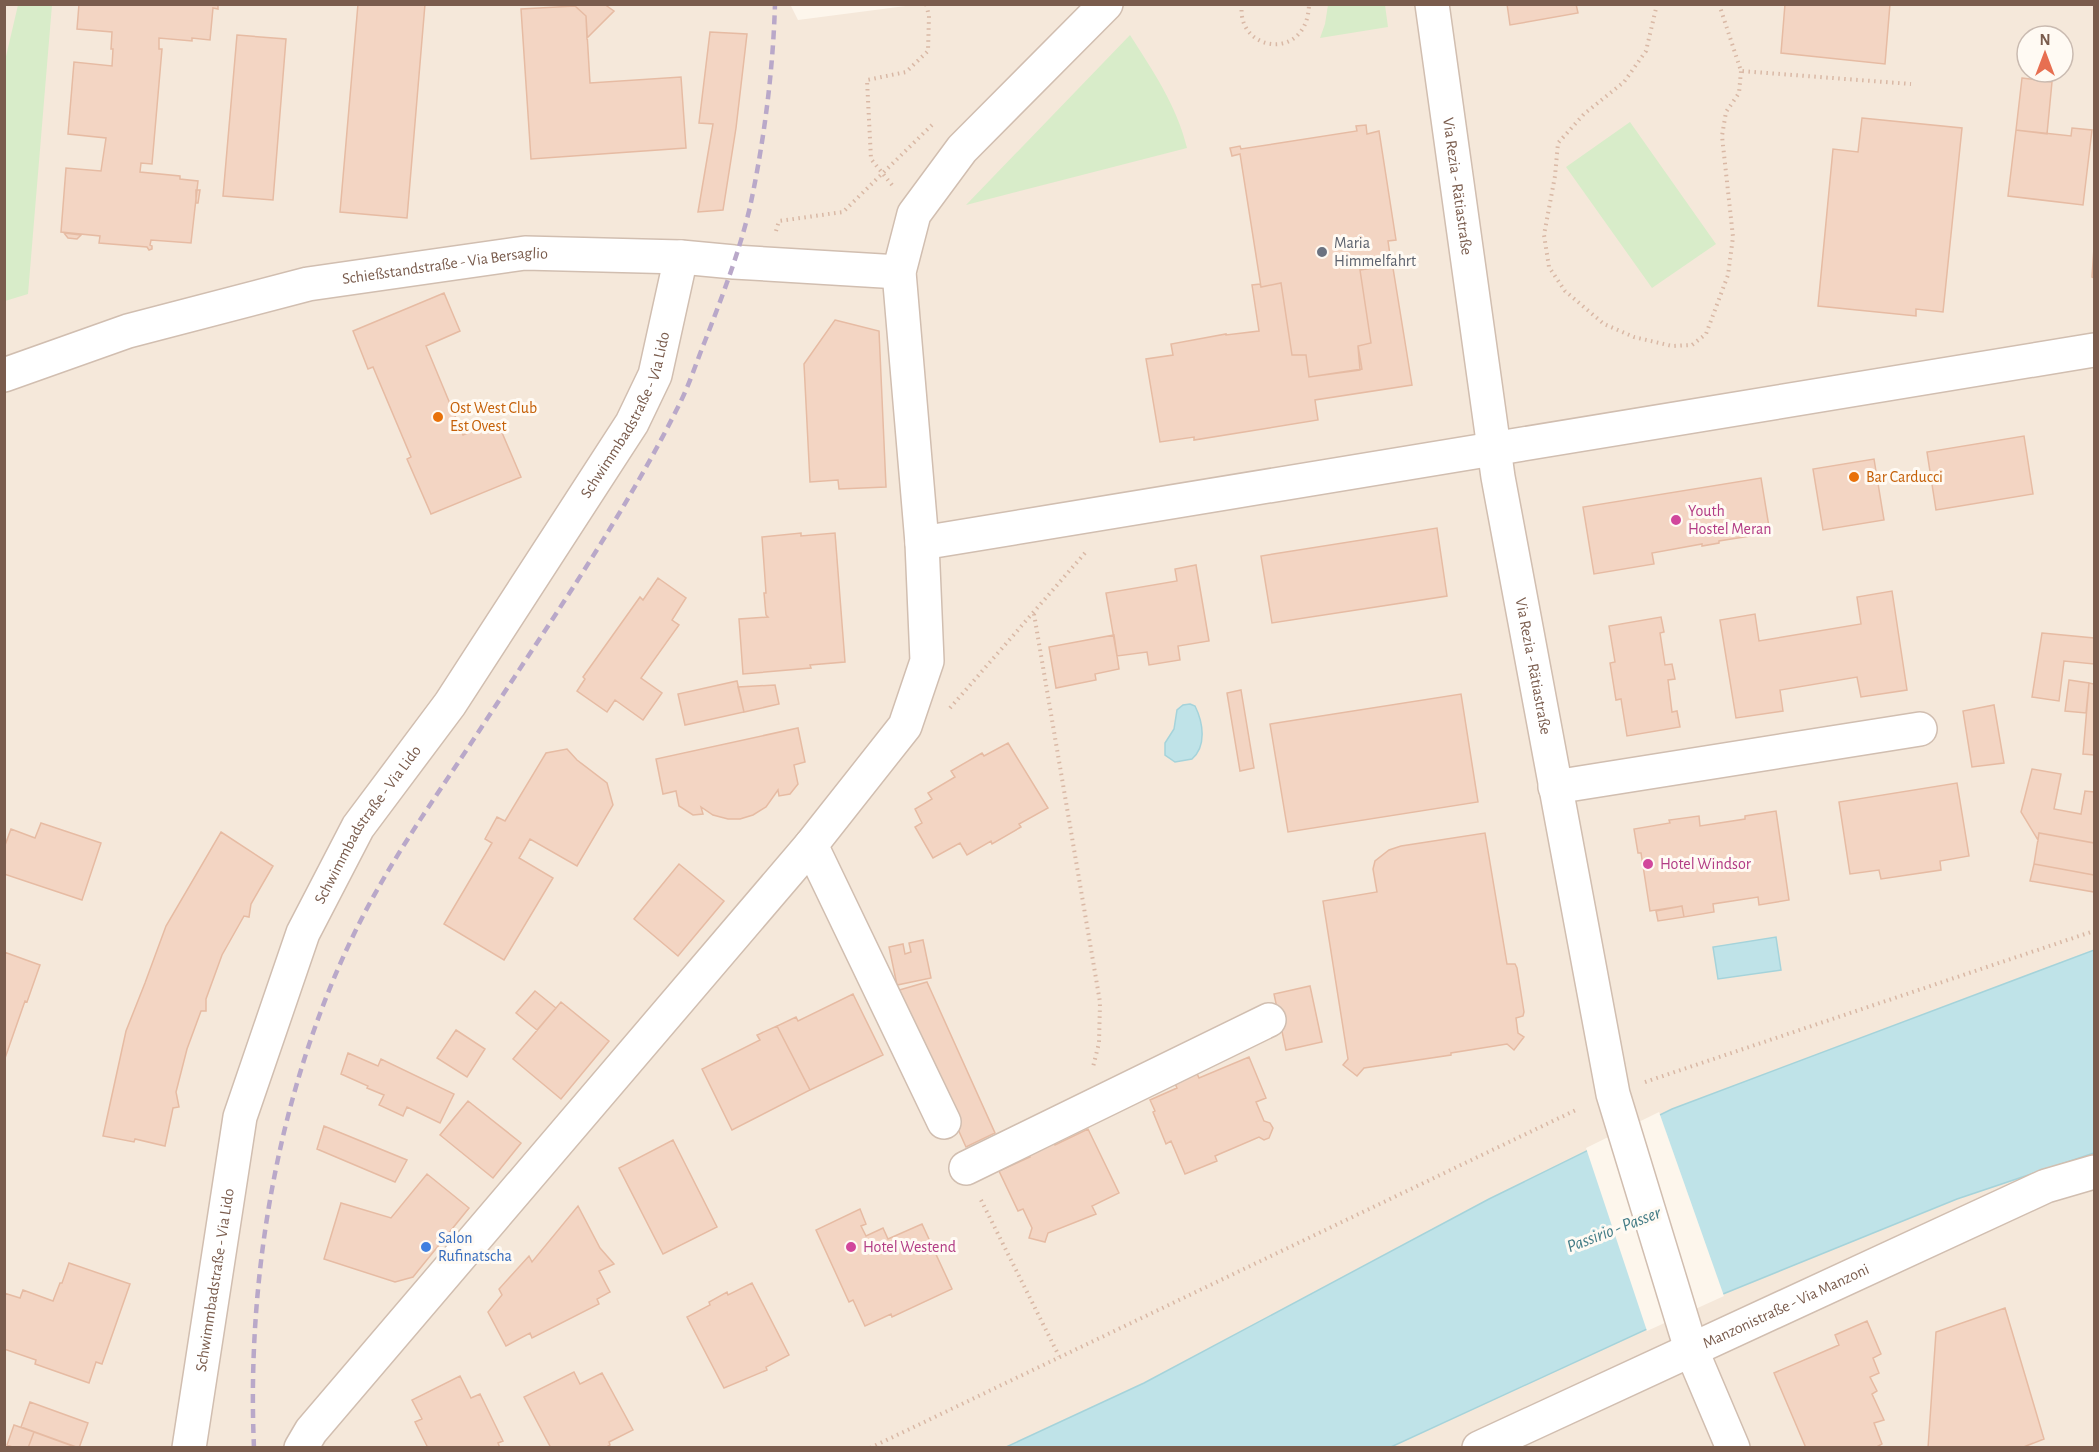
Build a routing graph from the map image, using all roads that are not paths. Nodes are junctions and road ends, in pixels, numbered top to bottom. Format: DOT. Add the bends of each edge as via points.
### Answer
graph roads {
  1 [pos="1106,4"];
  2 [pos="1432,4"];
  3 [pos="681,257"];
  4 [pos="899,272"];
  5 [pos="2094,350"];
  6 [pos="4,375"];
  7 [pos="1493,449"];
  8 [pos="922,543"];
  9 [pos="1920,729"];
  10 [pos="1555,787"];
  11 [pos="811,845"];
  12 [pos="1269,1020"];
  13 [pos="944,1122"];
  14 [pos="966,1168"];
  15 [pos="2094,1172"];
  16 [pos="1691,1349"];
  17 [pos="189,1448"];
  18 [pos="301,1448"];
  19 [pos="1479,1448"];
  20 [pos="1733,1448"];
  1 -- 4 [label="street" via="962,149 914,214"];
  2 -- 7 [label="street, Via Rezia - Rätiastraße"];
  3 -- 4 [label="street, Schießstandstraße - Via Bersaglio"];
  3 -- 6 [label="street, Schießstandstraße - Via Bersaglio" via="525,253 308,284 128,330"];
  3 -- 17 [label="street, Schwimmbadstraße - Via Lido" via="655,375 632,423 450,704 358,827 303,933 240,1117"];
  4 -- 8 [label="street"];
  5 -- 7 [label="street"];
  7 -- 8 [label="street"];
  7 -- 10 [label="street, Via Rezia - Rätiastraße"];
  8 -- 11 [label="street" via="927,661 905,726"];
  9 -- 10 [label="street"];
  10 -- 16 [label="street, Via Rezia - Rätiastraße" via="1617,1108"];
  11 -- 13 [label="street"];
  11 -- 18 [label="street" via="311,1431"];
  12 -- 14 [label="street"];
  15 -- 16 [label="street, Manzonistraße - Via Manzoni" via="2046,1186"];
  16 -- 19 [label="street, Manzonistraße - Via Manzoni"];
  16 -- 20 [label="street, Via Rezia - Rätiastraße"];
}
